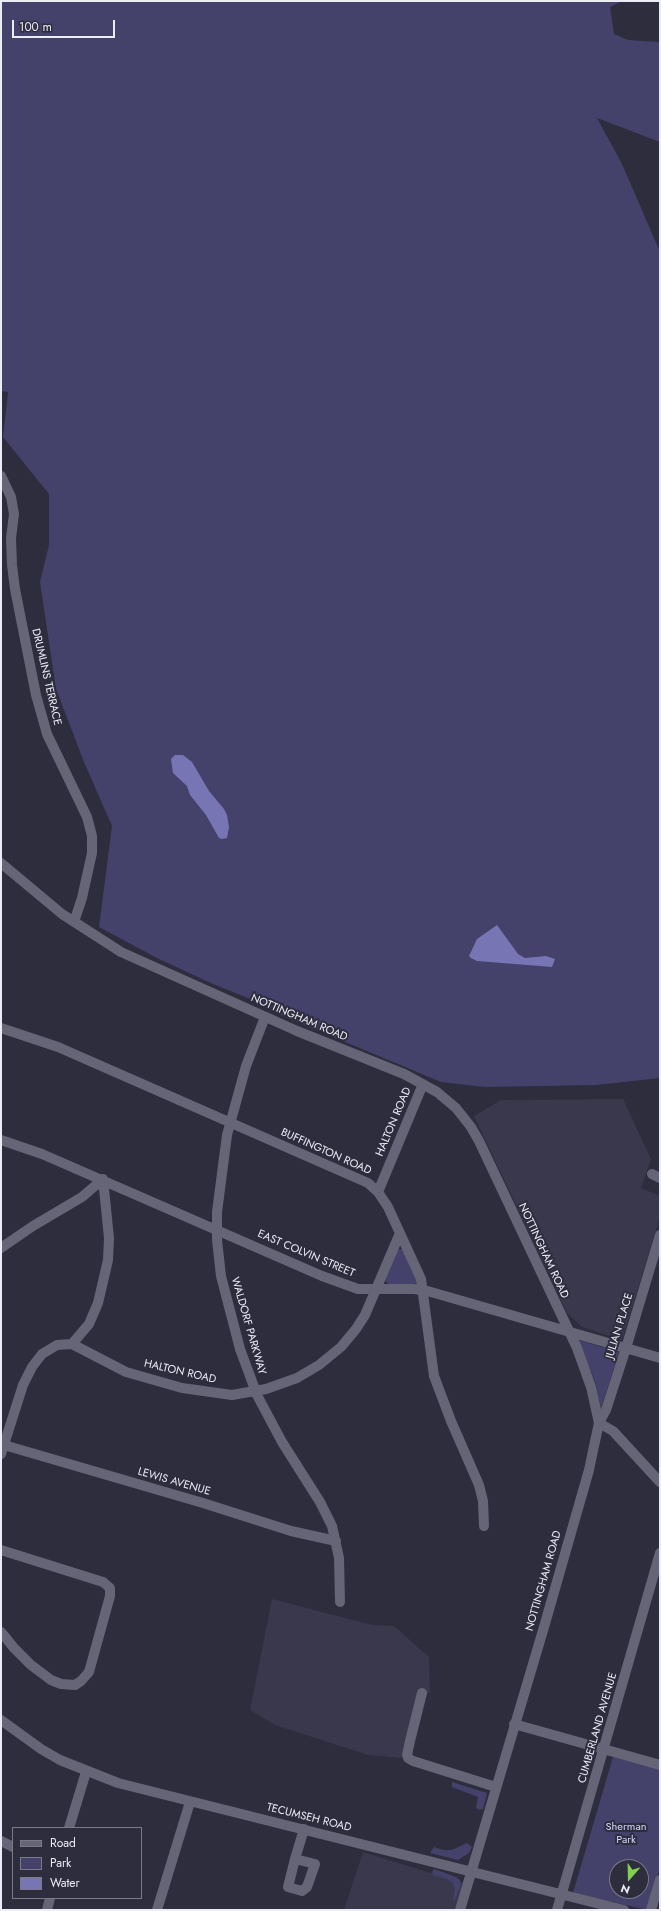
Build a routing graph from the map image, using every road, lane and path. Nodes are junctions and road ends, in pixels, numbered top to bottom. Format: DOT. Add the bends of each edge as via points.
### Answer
graph roads {
  1 [pos="1,476"];
  2 [pos="1,863"];
  3 [pos="74,922"];
  4 [pos="265,1017"];
  5 [pos="1,1028"];
  6 [pos="423,1084"];
  7 [pos="230,1122"];
  8 [pos="1,1140"];
  9 [pos="103,1179"];
  10 [pos="378,1192"];
  11 [pos="216,1230"];
  12 [pos="400,1233"];
  13 [pos="660,1235"];
  14 [pos="1,1248"];
  15 [pos="376,1290"];
  16 [pos="424,1290"];
  17 [pos="567,1330"];
  18 [pos="72,1344"];
  19 [pos="626,1348"];
  20 [pos="660,1358"];
  21 [pos="255,1391"];
  22 [pos="599,1423"];
  23 [pos="2,1449"];
  24 [pos="660,1482"];
  25 [pos="484,1526"];
  26 [pos="336,1541"];
  27 [pos="1,1550"];
  28 [pos="660,1554"];
  29 [pos="340,1602"];
  30 [pos="1,1632"];
  31 [pos="422,1693"];
  32 [pos="1,1720"];
  33 [pos="514,1724"];
  34 [pos="604,1749"];
  35 [pos="660,1765"];
  36 [pos="86,1772"];
  37 [pos="496,1787"];
  38 [pos="190,1802"];
  39 [pos="69,1827"];
  40 [pos="304,1829"];
  41 [pos="1,1841"];
  42 [pos="12,1846"];
  43 [pos="295,1859"];
  44 [pos="471,1870"];
  45 [pos="660,1880"];
  46 [pos="562,1895"];
  47 [pos="50,1899"];
  48 [pos="47,1910"];
  49 [pos="157,1910"];
  50 [pos="460,1910"];
  51 [pos="557,1910"];
  52 [pos="624,1910"];
  53 [pos="652,1910"];
  1 -- 3 [label="street, DRUMLINS TERRACE" via="11,497 14,514 11,538 14,589 36,695 47,734 90,824 92,853"];
  2 -- 3 [label="street, NOTTINGHAM ROAD"];
  3 -- 4 [label="street, NOTTINGHAM ROAD" via="121,952"];
  4 -- 6 [label="street, NOTTINGHAM ROAD"];
  4 -- 7 [label="street, WALDORF PARKWAY" via="246,1066"];
  5 -- 7 [label="street, BUFFINGTON ROAD" via="58,1048"];
  6 -- 10 [label="street, HALTON ROAD"];
  6 -- 17 [label="street, NOTTINGHAM ROAD" via="456,1108 471,1127"];
  7 -- 10 [label="street, BUFFINGTON ROAD" via="368,1183"];
  7 -- 11 [label="street, WALDORF PARKWAY"];
  8 -- 9 [label="street, EAST COLVIN STREET"];
  9 -- 11 [label="street, EAST COLVIN STREET"];
  9 -- 14 [label="street" via="82,1197"];
  9 -- 18 [label="street" via="109,1238 106,1272 98,1303 89,1324"];
  10 -- 12 [label="street, BUFFINGTON ROAD"];
  11 -- 15 [label="street, EAST COLVIN STREET" via="322,1276 358,1289"];
  11 -- 21 [label="street, WALDORF PARKWAY" via="221,1276 228,1306"];
  12 -- 15 [label="street, HALTON ROAD"];
  12 -- 16 [label="street, BUFFINGTON ROAD"];
  13 -- 19 [label="street, JULIAN PLACE"];
  15 -- 16 [label="street, EAST COLVIN STREET"];
  15 -- 21 [label="street, HALTON ROAD" via="356,1329 341,1347 319,1365 296,1378"];
  16 -- 17 [label="street, EAST COLVIN STREET"];
  16 -- 25 [label="street, BUFFINGTON ROAD" via="434,1376 478,1485 483,1501"];
  17 -- 19 [label="street, EAST COLVIN STREET"];
  17 -- 22 [label="street, NOTTINGHAM ROAD" via="585,1368"];
  18 -- 21 [label="street, HALTON ROAD" via="126,1372 182,1388 232,1395"];
  18 -- 23 [label="street" via="58,1345 42,1354 32,1367 23,1385"];
  19 -- 20 [label="street, EAST COLVIN STREET"];
  19 -- 22 [label="street, JULIAN PLACE" via="606,1410"];
  21 -- 26 [label="street, WALDORF PARKWAY" via="282,1442 320,1502"];
  22 -- 24 [label="street" via="613,1431"];
  22 -- 33 [label="street, NOTTINGHAM ROAD" via="589,1470"];
  23 -- 26 [label="street, LEWIS AVENUE" via="203,1503 291,1531"];
  26 -- 29 [label="street, WALDORF PARKWAY"];
  27 -- 30 [label="street" via="103,1582 110,1588 110,1596 88,1672 82,1681 75,1685 60,1684 51,1680 31,1665"];
  28 -- 34 [label="street, CUMBERLAND AVENUE"];
  31 -- 37 [label="street" via="408,1758"];
  32 -- 36 [label="street, TECUMSEH ROAD" via="41,1750"];
  33 -- 34 [label="street"];
  33 -- 37 [label="street, NOTTINGHAM ROAD"];
  34 -- 35 [label="street"];
  34 -- 46 [label="street, CUMBERLAND AVENUE"];
  36 -- 38 [label="street, TECUMSEH ROAD"];
  36 -- 39 [label="street"];
  37 -- 44 [label="street, NOTTINGHAM ROAD"];
  38 -- 40 [label="street, TECUMSEH ROAD"];
  38 -- 49 [label="street"];
  40 -- 43 [label="street"];
  40 -- 44 [label="street, TECUMSEH ROAD"];
  41 -- 42 [label="street"];
  44 -- 46 [label="street, TECUMSEH ROAD"];
  44 -- 50 [label="street, NOTTINGHAM ROAD"];
  45 -- 53 [label="street"];
  46 -- 51 [label="street, CUMBERLAND AVENUE"];
  46 -- 52 [label="street, TECUMSEH ROAD"];
  47 -- 48 [label="street"];
}
